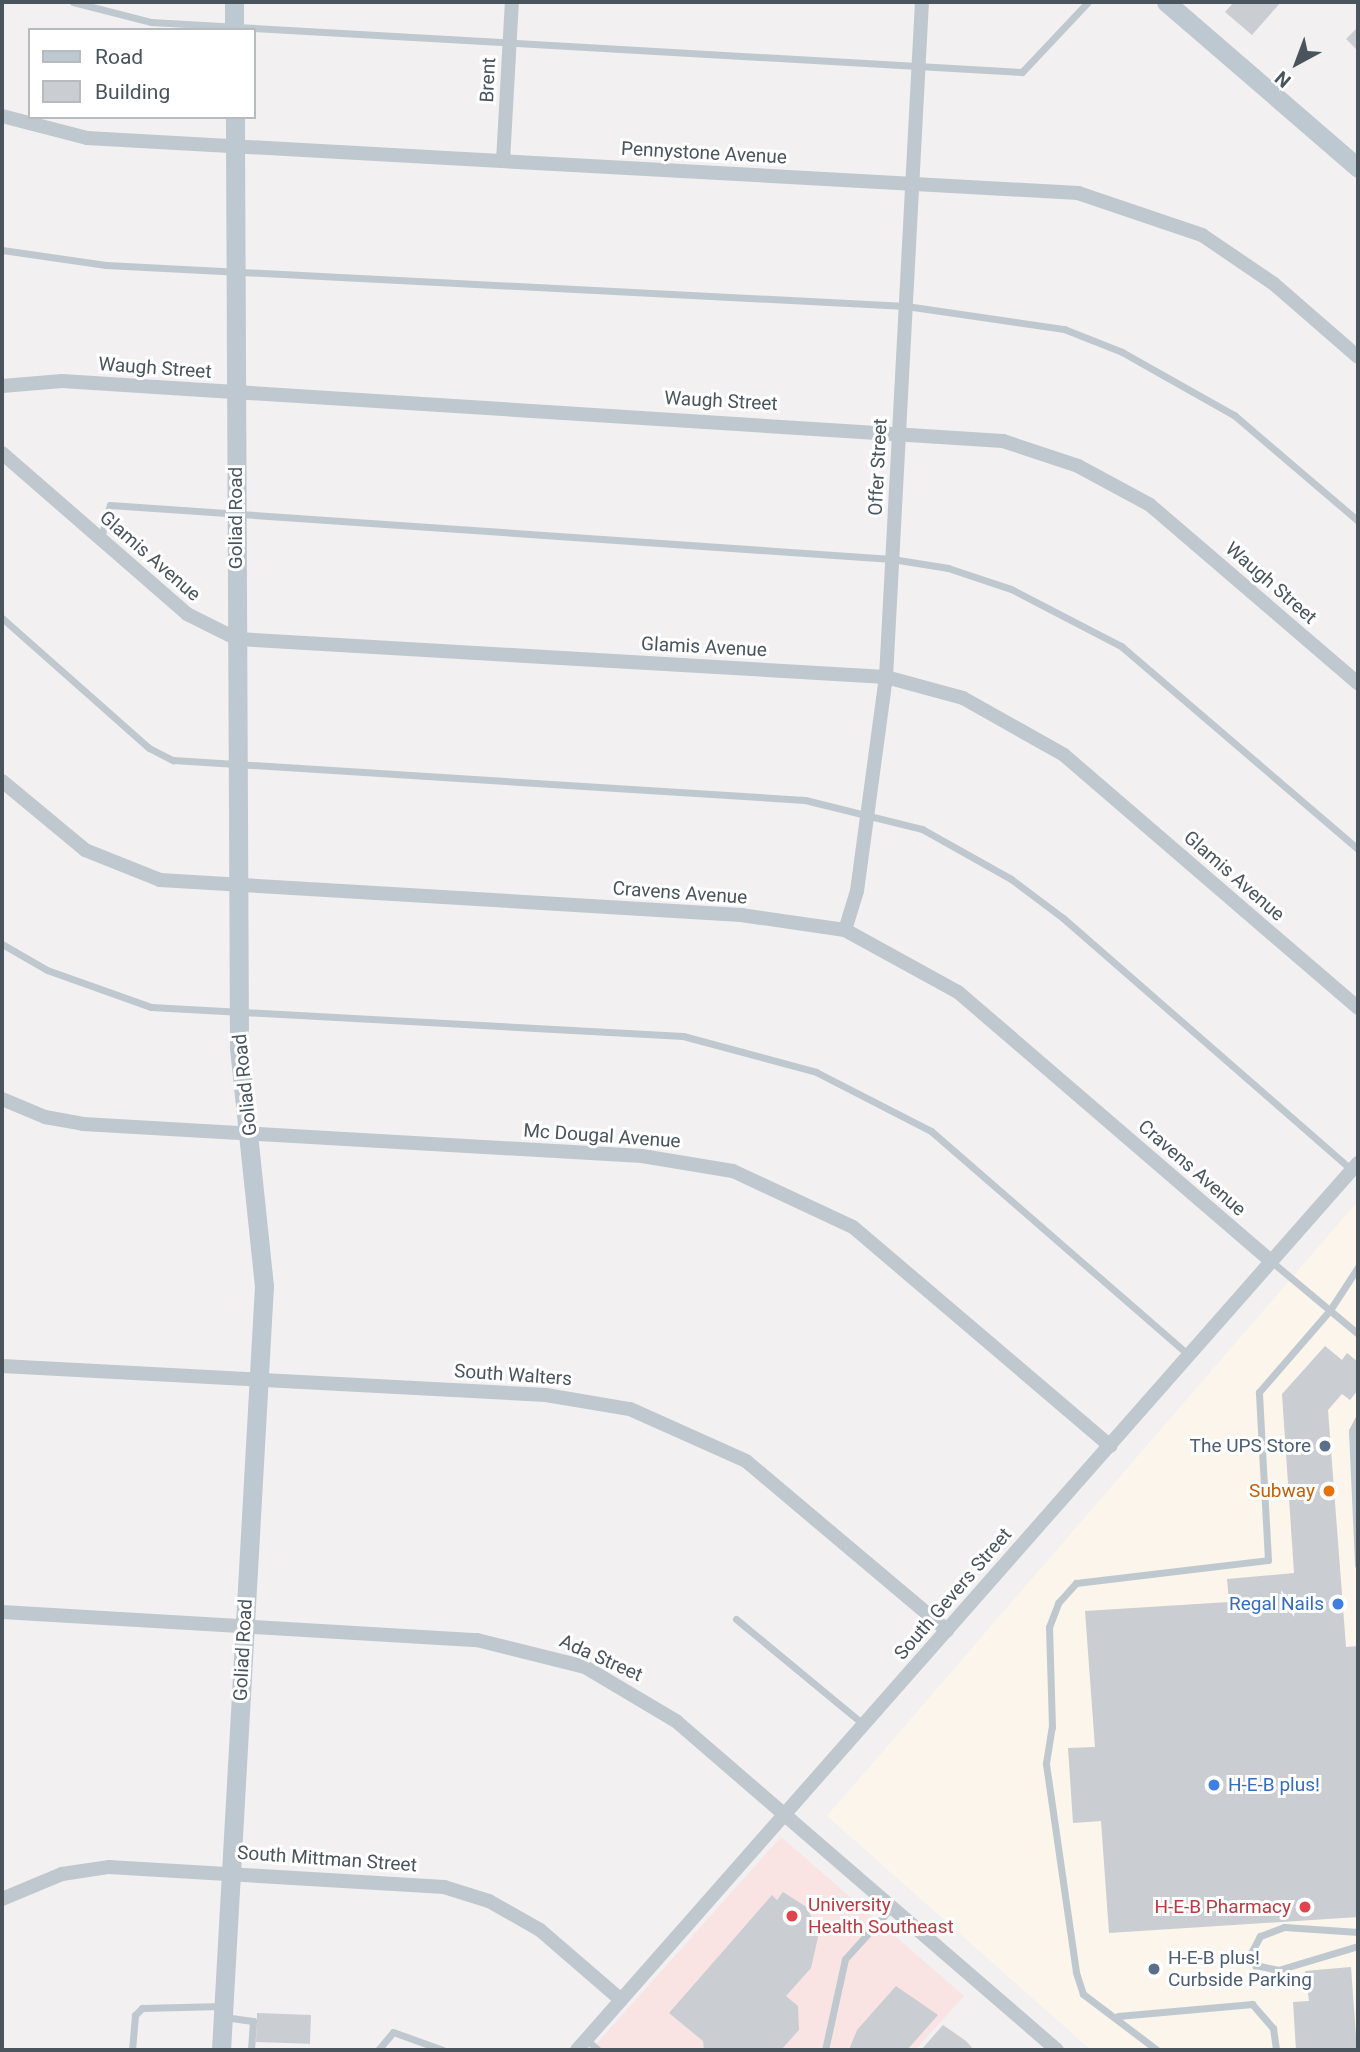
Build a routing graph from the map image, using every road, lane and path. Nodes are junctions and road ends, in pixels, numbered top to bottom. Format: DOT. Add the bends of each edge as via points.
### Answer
graph roads {
  1 [pos="73,2"];
  2 [pos="234,2"];
  3 [pos="512,2"];
  4 [pos="922,2"];
  5 [pos="1088,2"];
  6 [pos="1167,2"];
  7 [pos="234,27"];
  8 [pos="254,28"];
  9 [pos="256,28"];
  10 [pos="510,41"];
  11 [pos="921,64"];
  12 [pos="2,116"];
  13 [pos="235,119"];
  14 [pos="235,146"];
  15 [pos="502,161"];
  16 [pos="1358,168"];
  17 [pos="913,184"];
  18 [pos="2,250"];
  19 [pos="235,272"];
  20 [pos="906,306"];
  21 [pos="1358,357"];
  22 [pos="2,386"];
  23 [pos="235,393"];
  24 [pos="900,430"];
  25 [pos="2,453"];
  26 [pos="236,516"];
  27 [pos="1358,521"];
  28 [pos="101,539"];
  29 [pos="892,559"];
  30 [pos="2,618"];
  31 [pos="237,639"];
  32 [pos="886,677"];
  33 [pos="1358,683"];
  34 [pos="237,764"];
  35 [pos="2,781"];
  36 [pos="868,811"];
  37 [pos="1358,849"];
  38 [pos="238,885"];
  39 [pos="845,930"];
  40 [pos="2,944"];
  41 [pos="1358,1008"];
  42 [pos="239,1009"];
  43 [pos="2,1099"];
  44 [pos="249,1134"];
  45 [pos="1355,1167"];
  46 [pos="1272,1262"];
  47 [pos="1358,1267"];
  48 [pos="1330,1310"];
  49 [pos="1358,1334"];
  50 [pos="1190,1355"];
  51 [pos="2,1366"];
  52 [pos="259,1379"];
  53 [pos="1358,1419"];
  54 [pos="1110,1446"];
  55 [pos="1358,1564"];
  56 [pos="2,1612"];
  57 [pos="736,1619"];
  58 [pos="244,1626"];
  59 [pos="947,1630"];
  60 [pos="864,1725"];
  61 [pos="786,1812"];
  62 [pos="230,1872"];
  63 [pos="2,1899"];
  64 [pos="893,1906"];
  65 [pos="1358,1932"];
  66 [pos="1358,1946"];
  67 [pos="621,2000"];
  68 [pos="223,2011"];
  69 [pos="1118,2016"];
  70 [pos="581,2045"];
  71 [pos="132,2050"];
  72 [pos="221,2050"];
  73 [pos="251,2050"];
  74 [pos="378,2050"];
  75 [pos="443,2050"];
  76 [pos="598,2050"];
  77 [pos="825,2050"];
  78 [pos="1057,2050"];
  79 [pos="1157,2050"];
  80 [pos="1276,2050"];
  1 -- 7 [label="lane" via="151,22"];
  2 -- 7 [label="main road"];
  3 -- 10 [label="street, Brent"];
  4 -- 11 [label="street, Offer Street"];
  5 -- 11 [label="lane" via="1022,72"];
  6 -- 16 [label="main road"];
  7 -- 8 [label="lane"];
  9 -- 10 [label="lane"];
  10 -- 11 [label="lane"];
  10 -- 15 [label="street, Brent"];
  11 -- 17 [label="street, Offer Street"];
  12 -- 14 [label="street, Pennystone Avenue" via="87,138"];
  13 -- 14 [label="main road, Goliad Road"];
  14 -- 15 [label="street, Pennystone Avenue"];
  14 -- 19 [label="main road, Goliad Road"];
  15 -- 17 [label="street, Pennystone Avenue"];
  17 -- 20 [label="street, Offer Street"];
  17 -- 21 [label="street, Pennystone Avenue" via="1078,193 1162,217 1239,257"];
  18 -- 19 [label="lane" via="106,265"];
  19 -- 20 [label="lane"];
  19 -- 23 [label="main road, Goliad Road"];
  20 -- 24 [label="street, Offer Street"];
  20 -- 27 [label="lane" via="1064,329 1122,352 1234,415"];
  22 -- 23 [label="street, Waugh Street" via="62,381"];
  23 -- 24 [label="street, Waugh Street"];
  23 -- 26 [label="main road, Goliad Road"];
  24 -- 29 [label="street, Offer Street"];
  24 -- 33 [label="street, Waugh Street" via="1035,449 1138,499"];
  25 -- 28 [label="street, Glamis Avenue"];
  26 -- 28 [label="lane" via="110,505"];
  26 -- 29 [label="lane"];
  26 -- 31 [label="main road, Goliad Road"];
  28 -- 31 [label="street, Glamis Avenue" via="187,614"];
  29 -- 32 [label="street, Offer Street"];
  29 -- 37 [label="lane" via="1012,589 1121,646"];
  30 -- 34 [label="lane" via="149,748 173,760"];
  31 -- 32 [label="street, Glamis Avenue"];
  31 -- 34 [label="main road, Goliad Road"];
  32 -- 36 [label="street, Offer Street"];
  32 -- 41 [label="street, Glamis Avenue" via="963,698 1032,732"];
  34 -- 36 [label="lane" via="805,800"];
  34 -- 38 [label="main road, Goliad Road"];
  35 -- 38 [label="street, Cravens Avenue" via="61,833 114,866 160,880"];
  36 -- 39 [label="street, Offer Street"];
  36 -- 45 [label="lane" via="922,829 1011,879"];
  38 -- 39 [label="street, Cravens Avenue" via="740,915"];
  38 -- 42 [label="main road, Goliad Road"];
  39 -- 46 [label="street, Cravens Avenue" via="958,992"];
  40 -- 42 [label="lane" via="47,970 151,1007"];
  42 -- 44 [label="main road, Goliad Road"];
  42 -- 50 [label="lane" via="683,1036 816,1072 931,1131"];
  43 -- 44 [label="street, Mc Dougal Avenue" via="64,1121"];
  44 -- 52 [label="main road, Goliad Road" via="263,1261"];
  44 -- 54 [label="street, Mc Dougal Avenue" via="642,1156 701,1163 775,1186 889,1253"];
  45 -- 46 [label="street, South Gevers Street"];
  46 -- 48 [label="lane"];
  46 -- 50 [label="street, South Gevers Street"];
  47 -- 48 [label="lane"];
  48 -- 49 [label="lane"];
  48 -- 69 [label="lane" via="1259,1392 1268,1560 1076,1583 1058,1603 1049,1627 1052,1727 1046,1763 1076,1972 1083,1994"];
  50 -- 54 [label="street, South Gevers Street"];
  51 -- 52 [label="street, South Walters"];
  52 -- 58 [label="main road, Goliad Road"];
  52 -- 59 [label="street, South Walters" via="546,1395 671,1422 781,1486"];
  53 -- 55 [label="lane" via="1352,1431"];
  54 -- 59 [label="street, South Gevers Street"];
  56 -- 58 [label="street, Ada Street"];
  57 -- 60 [label="lane"];
  58 -- 61 [label="street, Ada Street" via="477,1640 550,1655 645,1699"];
  58 -- 62 [label="main road, Goliad Road"];
  59 -- 60 [label="street, South Gevers Street"];
  60 -- 61 [label="street, South Gevers Street"];
  61 -- 64 [label="street, Ada Street"];
  61 -- 67 [label="street, South Gevers Street"];
  62 -- 63 [label="street, South Mittman Street" via="85,1869"];
  62 -- 67 [label="street, South Mittman Street" via="421,1884 467,1893 540,1930"];
  62 -- 68 [label="main road, Goliad Road"];
  64 -- 77 [label="lane" via="845,1959"];
  64 -- 78 [label="street, Ada Street"];
  65 -- 66 [label="lane" via="1284,1927 1260,1936 1251,1953 1255,1965 1278,1970"];
  67 -- 70 [label="street, South Gevers Street"];
  68 -- 71 [label="lane" via="142,2008 135,2015"];
  68 -- 72 [label="main road, Goliad Road"];
  68 -- 73 [label="lane" via="253,2021"];
  69 -- 79 [label="lane"];
  69 -- 80 [label="lane" via="1252,2004 1273,2028"];
  70 -- 76 [label="lane"];
  74 -- 75 [label="lane" via="393,2032"];
}
